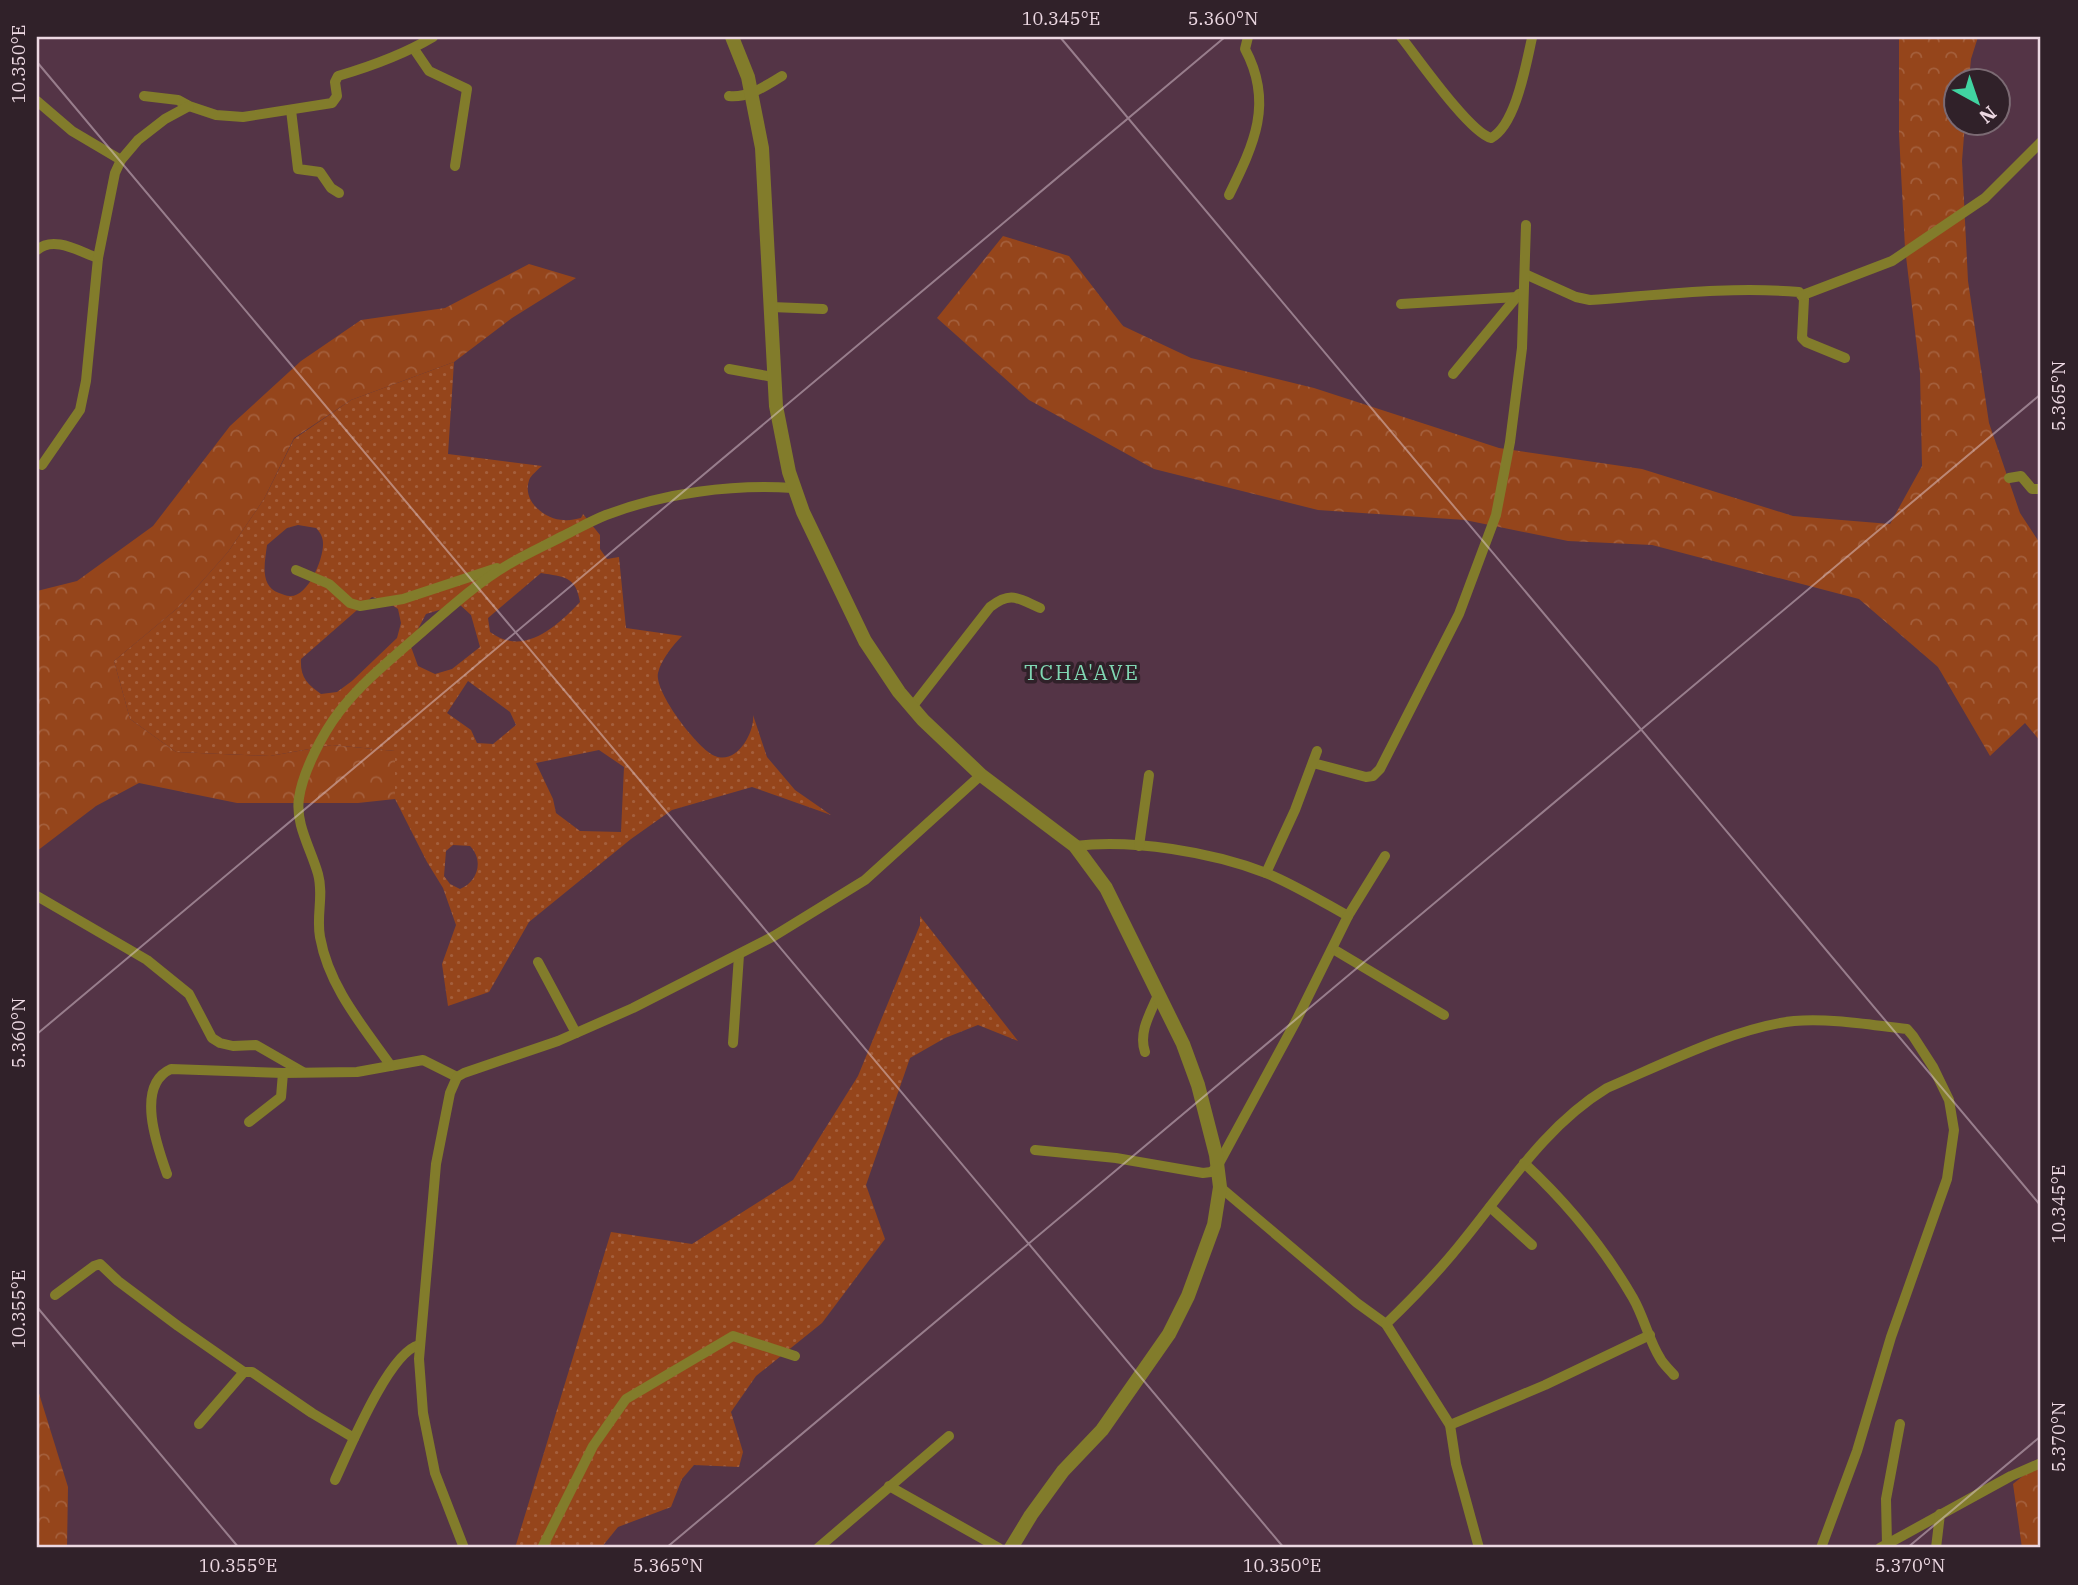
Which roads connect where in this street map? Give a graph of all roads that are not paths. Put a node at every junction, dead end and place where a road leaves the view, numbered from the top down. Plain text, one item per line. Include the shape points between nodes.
1 (433, 37) edge
2 (732, 37) edge
3 (1248, 37) edge
4 (1401, 37) edge
5 (1532, 38) edge
6 (414, 48) junction
7 (782, 76) dead end
8 (752, 94) junction
9 (144, 96) dead end
10 (729, 96) dead end
11 (37, 101) edge
12 (189, 106) junction
13 (291, 110) junction
14 (2041, 142) edge
15 (121, 160) junction
16 (456, 166) dead end
17 (340, 193) dead end
18 (1229, 195) dead end
19 (1527, 225) dead end
20 (37, 250) edge
21 (98, 258) junction
22 (1525, 274) junction
23 (1520, 293) junction
24 (1803, 295) junction
25 (1401, 304) dead end
26 (771, 307) junction
27 (823, 309) dead end
28 (1845, 358) dead end
29 (729, 369) dead end
30 (1453, 373) dead end
31 (773, 377) junction
32 (42, 465) dead end
33 (2009, 478) dead end
34 (793, 488) junction
35 (2041, 489) edge
36 (509, 564) junction
37 (296, 570) dead end
38 (1040, 608) dead end
39 (912, 707) junction
40 (1317, 751) dead end
41 (1313, 763) junction
42 (981, 775) junction
43 (1149, 775) dead end
44 (1075, 846) junction
45 (1139, 846) junction
46 (1385, 856) dead end
47 (1266, 873) junction
48 (37, 896) edge
49 (1348, 916) junction
50 (1333, 949) junction
51 (739, 955) junction
52 (538, 962) dead end
53 (1159, 993) junction
54 (1444, 1015) dead end
55 (576, 1033) junction
56 (733, 1043) dead end
57 (1145, 1052) dead end
58 (391, 1066) junction
59 (303, 1072) junction
60 (283, 1073) junction
61 (457, 1077) junction
62 (249, 1122) dead end
63 (1035, 1150) dead end
64 (1524, 1163) junction
65 (1217, 1167) junction
66 (167, 1174) dead end
67 (1220, 1187) junction
68 (1490, 1207) junction
69 (1532, 1245) dead end
70 (55, 1295) dead end
71 (1386, 1324) junction
72 (1650, 1335) junction
73 (419, 1345) junction
74 (795, 1356) dead end
75 (244, 1372) junction
76 (1674, 1375) dead end
77 (199, 1424) dead end
78 (1900, 1424) dead end
79 (1450, 1425) junction
80 (949, 1436) dead end
81 (354, 1438) junction
82 (2041, 1463) edge
83 (335, 1480) dead end
84 (889, 1486) junction
85 (1940, 1514) junction
86 (1883, 1546) edge
87 (1476, 1547) edge
88 (464, 1548) edge
89 (542, 1548) edge
90 (818, 1548) edge
91 (999, 1548) edge
92 (1011, 1548) edge
93 (1821, 1548) edge
94 (1936, 1548) edge

1 - 6 street
2 - 8 street
3 - 18 street via 1245,49 1259,85 1258,117 1252,146
4 - 5 street via 1475,128 1490,138 1499,132 1512,109
6 - 13 street via 335,78 337,96 332,103
6 - 16 street via 429,71 467,89
7 - 8 street
8 - 10 street
8 - 26 street via 762,148
9 - 12 street
11 - 15 street via 72,131
12 - 13 street via 229,117
12 - 15 street via 165,119
13 - 17 street via 298,169 320,173
14 - 24 street via 1985,198 1892,261
15 - 21 street
19 - 22 street
20 - 21 street via 47,244 63,245
21 - 32 street via 80,410
22 - 23 street
22 - 24 street via 1590,300 1725,289
23 - 25 street
23 - 30 street
23 - 41 street via 1522,348 1503,485 1459,614 1373,776
24 - 28 street via 1802,338
26 - 27 street
26 - 31 street
29 - 31 street
31 - 34 street
33 - 35 street via 2021,476 2032,489
34 - 36 street via 706,492 649,502 604,516
34 - 39 street via 865,641
36 - 37 street via 403,599 360,606 330,584
36 - 58 street via 366,681 339,713 314,755 298,800 321,891 319,935 328,971
38 - 39 street via 1013,596 989,607
39 - 42 street
40 - 41 street
41 - 47 street
42 - 44 street
42 - 51 street via 865,880
43 - 45 street
44 - 45 street
44 - 53 street via 1106,888
45 - 47 street via 1177,850
46 - 49 street
47 - 49 street
48 - 59 street via 147,960 189,994 212,1038 233,1046 256,1045
49 - 50 street
50 - 54 street
50 - 65 street
51 - 55 street
51 - 56 street
52 - 55 street
53 - 57 street via 1143,1032
53 - 65 street via 1198,1085
55 - 61 street
58 - 59 street via 357,1072
58 - 61 street via 423,1060
59 - 60 street
60 - 62 street via 281,1097
60 - 66 street via 163,1072 151,1094 155,1134
61 - 73 street via 436,1164
63 - 65 street via 1203,1173
64 - 68 street
64 - 72 street via 1598,1245 1635,1301
64 - 93 street via 1589,1099 1607,1088 1741,1033 1794,1021 1837,1021 1907,1029 1913,1036 1949,1100 1954,1130 1947,1179
65 - 67 street
67 - 71 street
67 - 92 street via 1202,1262 1169,1334 1102,1430 1063,1471
68 - 69 street
68 - 71 street
70 - 75 street via 100,1264
71 - 79 street
72 - 76 street
72 - 79 street
73 - 81 street via 403,1353 394,1365
73 - 88 street via 423,1413 433,1463
74 - 89 street via 733,1336 625,1399 593,1446
75 - 77 street
75 - 81 street
78 - 86 street via 1886,1499
79 - 87 street
80 - 84 street
81 - 83 street
82 - 85 street
84 - 90 street
84 - 91 street
85 - 86 street
85 - 94 street

